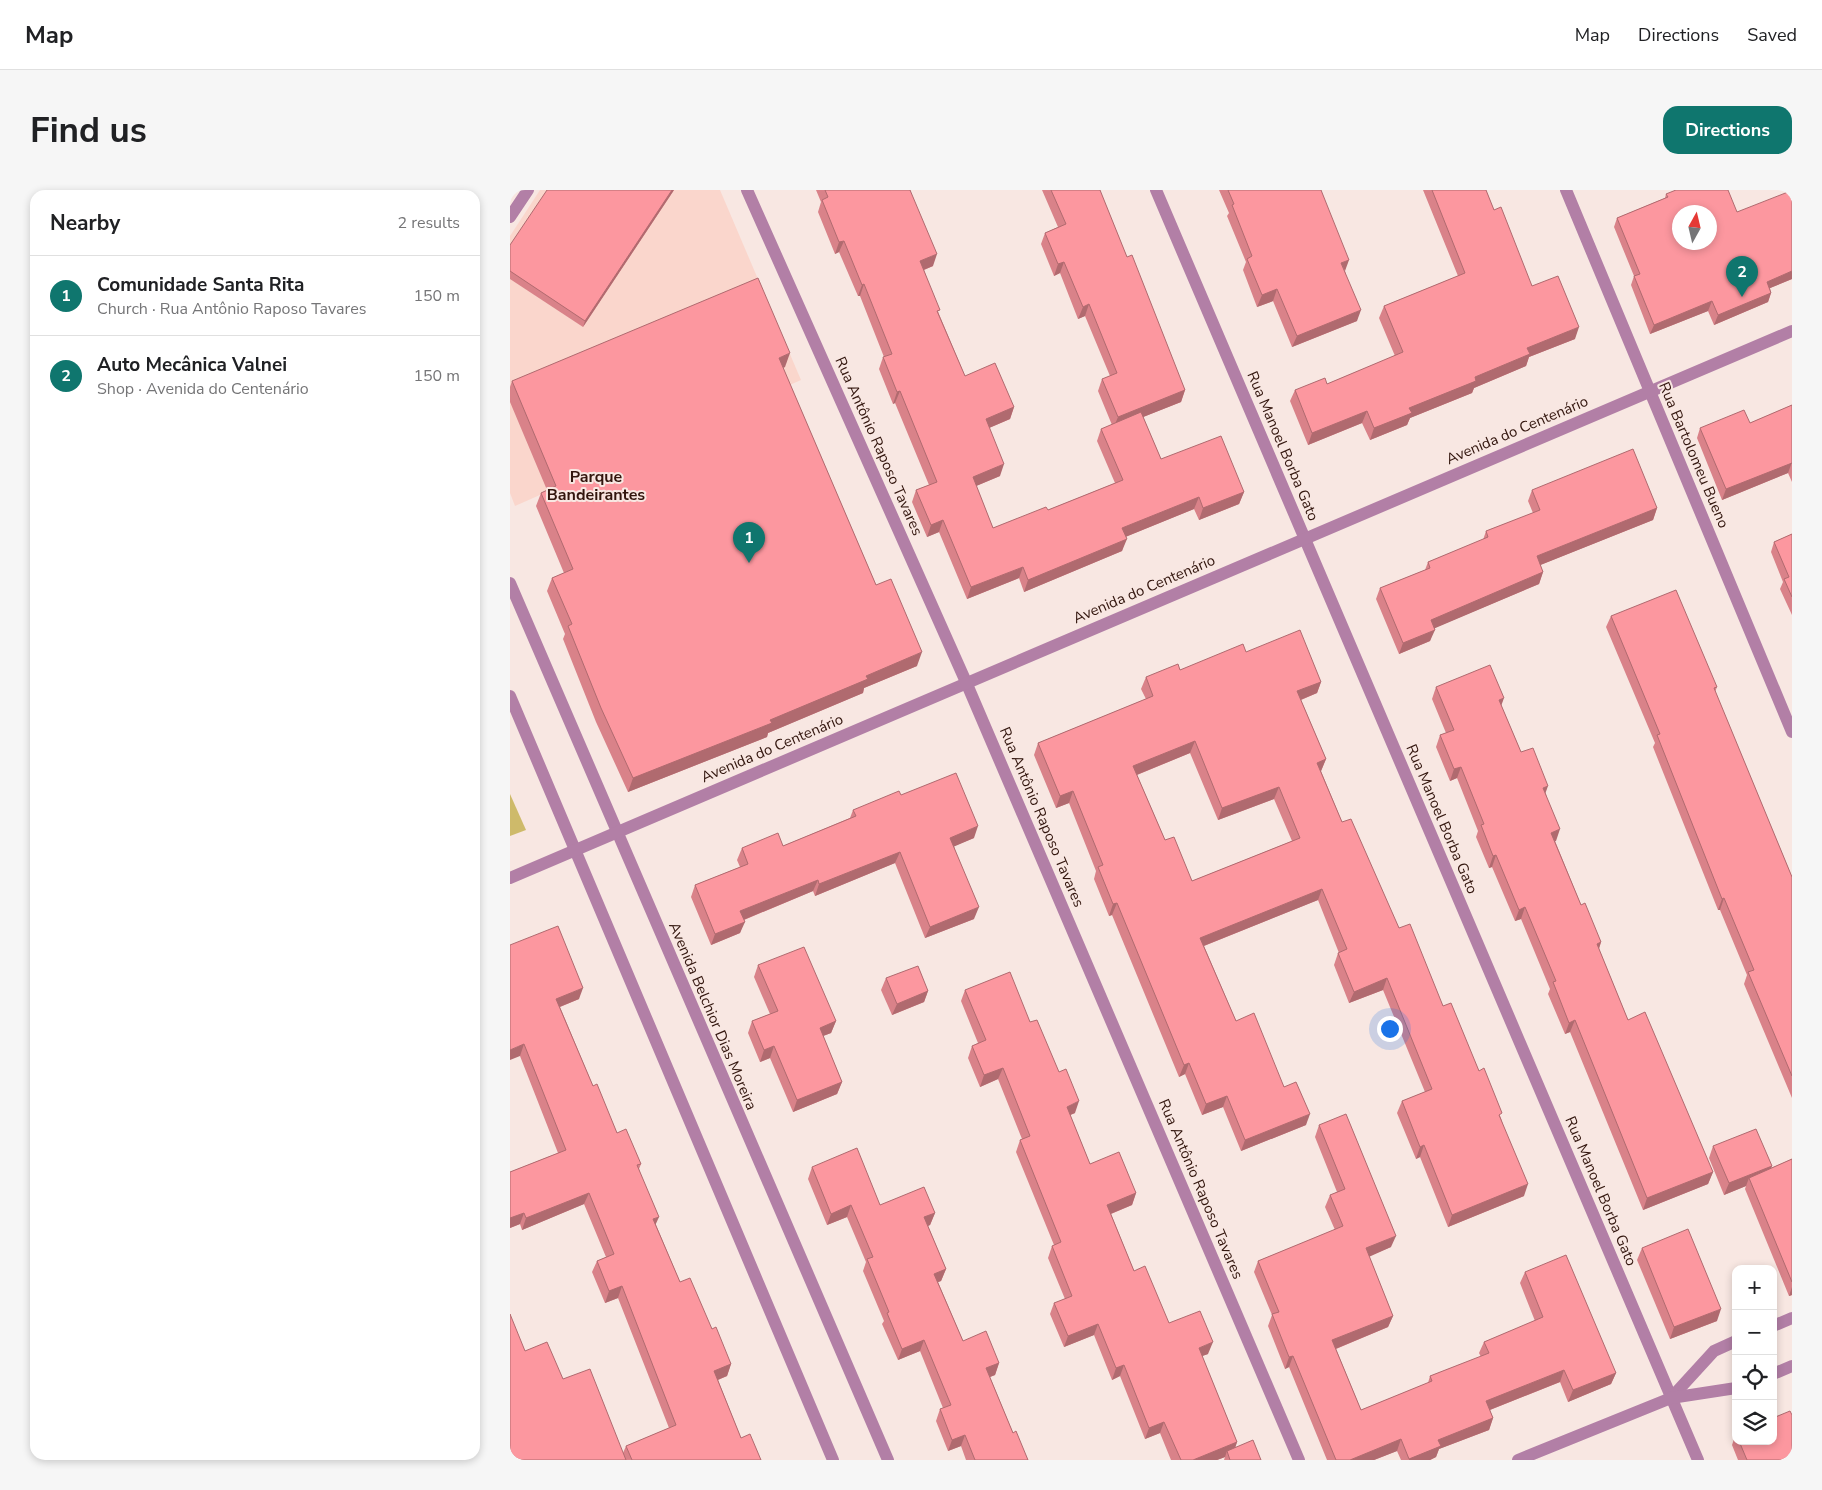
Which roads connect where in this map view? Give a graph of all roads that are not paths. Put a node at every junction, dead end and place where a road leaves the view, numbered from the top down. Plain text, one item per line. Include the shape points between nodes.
1 (528, 190) edge
2 (747, 190) edge
3 (1156, 190) edge
4 (1566, 190) edge
5 (510, 217) edge
6 (1792, 330) edge
7 (1650, 391) junction
8 (1305, 539) junction
9 (510, 583) edge
10 (966, 682) junction
11 (510, 696) edge
12 (1792, 732) edge
13 (616, 833) junction
14 (575, 850) junction
15 (510, 878) edge
16 (1792, 1318) edge
17 (1777, 1324) edge
18 (1732, 1343) edge
19 (1792, 1366) edge
20 (1777, 1372) edge
21 (1732, 1389) edge
22 (1671, 1398) junction
23 (833, 1460) edge
24 (888, 1460) edge
25 (1299, 1460) edge
26 (1518, 1460) edge
27 (1698, 1460) edge

1 - 5 street
2 - 10 street, Rua Antônio Raposo Tavares
3 - 8 street, Rua Manoel Borba Gato
4 - 7 street, Rua Bartolomeu Bueno
6 - 7 street, Avenida do Centenário
7 - 8 street, Avenida do Centenário
7 - 12 street, Rua Bartolomeu Bueno
8 - 10 street, Avenida do Centenário
8 - 22 street, Rua Manoel Borba Gato
9 - 13 street, Avenida Belchior Dias Moreira
10 - 13 street, Avenida do Centenário
10 - 25 street, Rua Antônio Raposo Tavares
11 - 14 street
13 - 14 street, Avenida do Centenário
13 - 24 street, Avenida Belchior Dias Moreira
14 - 15 street, Avenida do Centenário
14 - 23 street
16 - 17 street
18 - 22 street via 1714,1350
19 - 20 street
21 - 22 street
22 - 26 street
22 - 27 street, Rua Manoel Borba Gato

